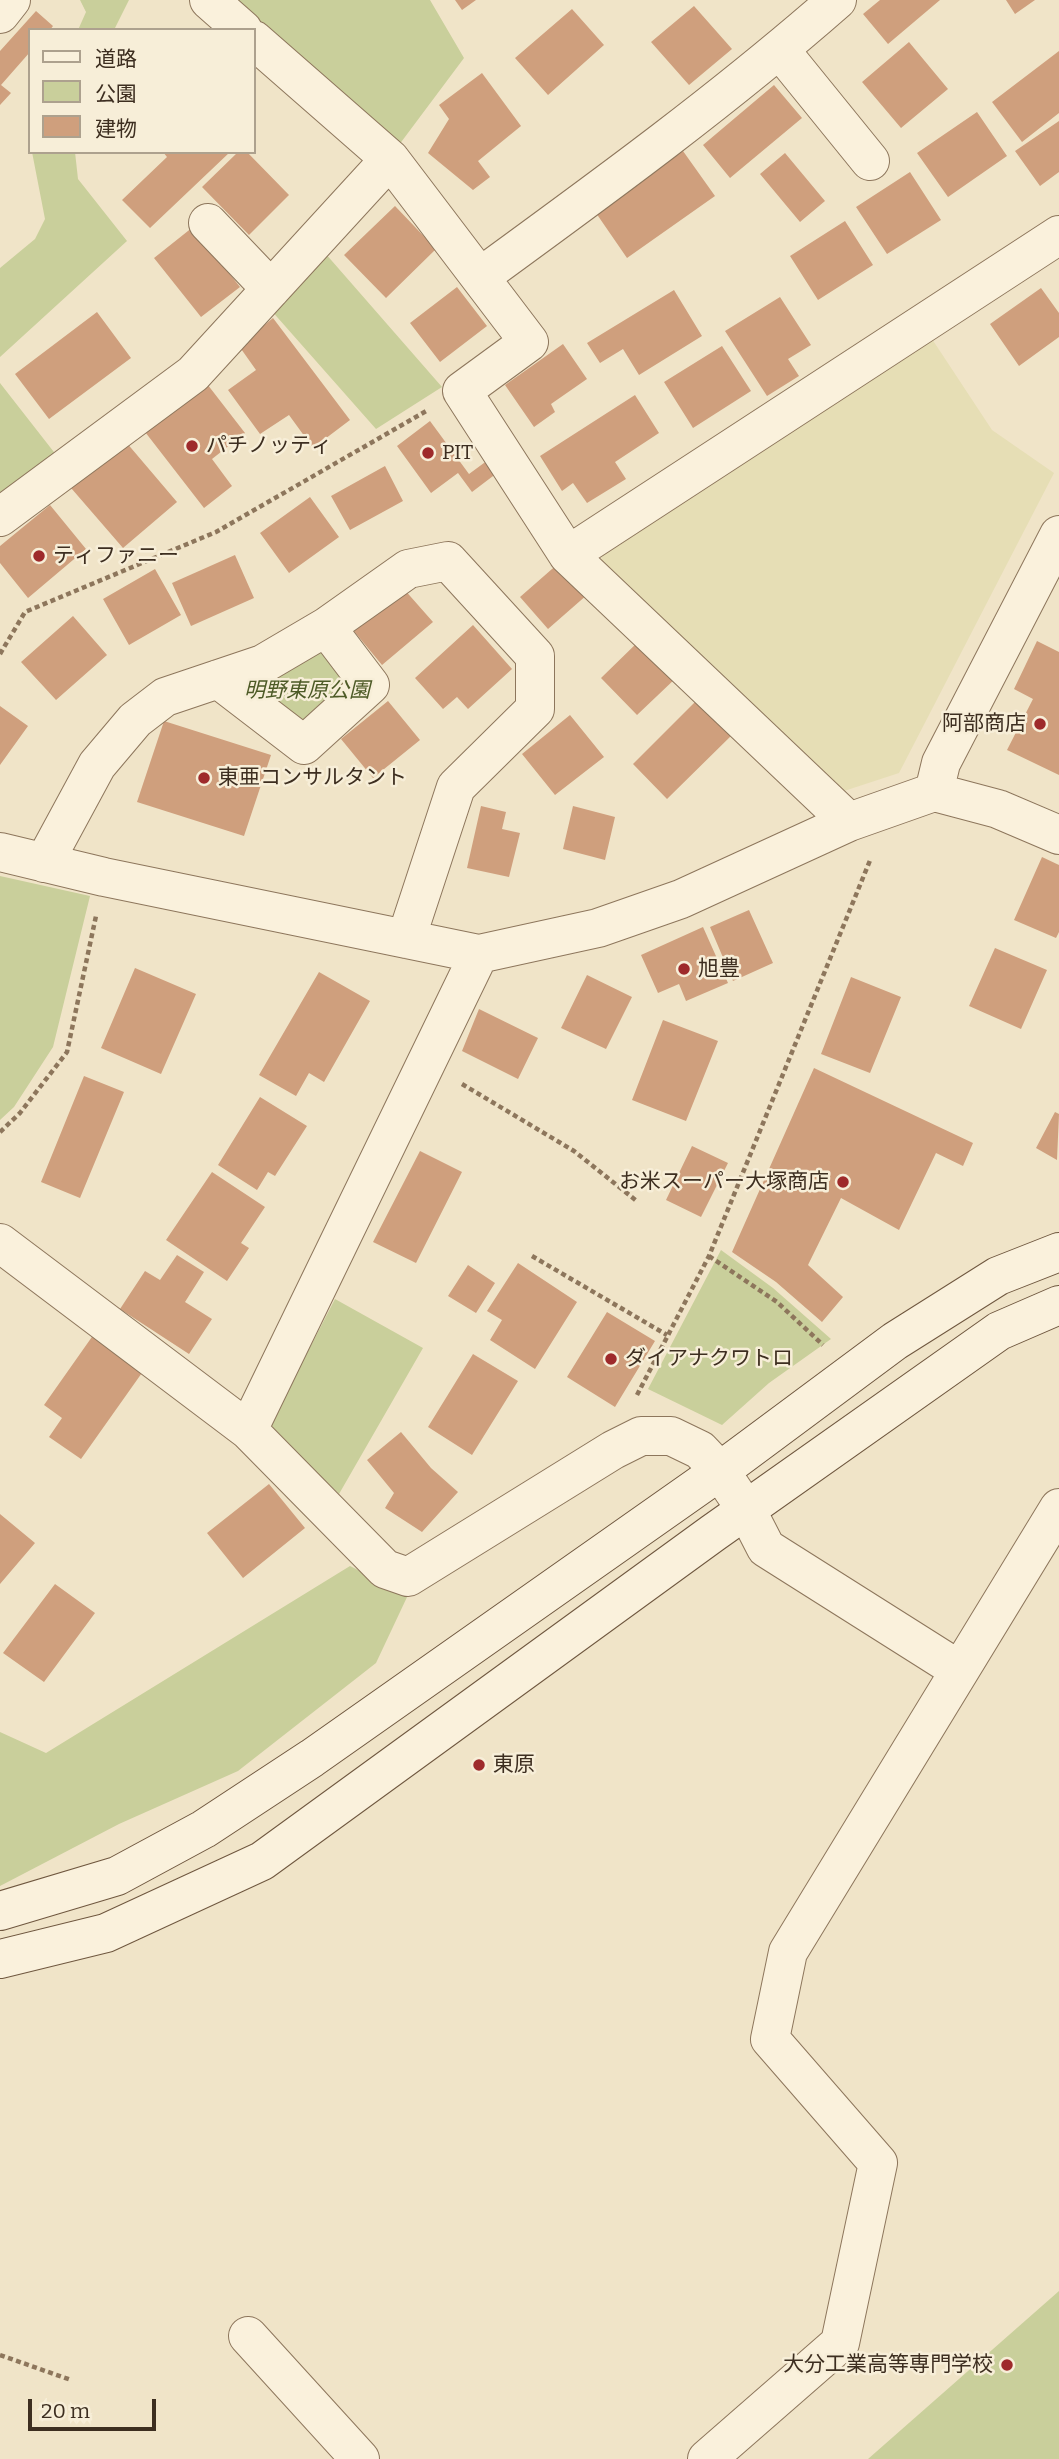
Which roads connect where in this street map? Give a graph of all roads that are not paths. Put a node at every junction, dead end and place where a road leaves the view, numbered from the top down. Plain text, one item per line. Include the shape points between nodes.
1 (11, 0) edge
2 (209, 0) edge
3 (837, 0) edge
4 (0, 14) edge
5 (241, 28) edge
6 (256, 42) edge
7 (780, 50) junction
8 (390, 159) junction
9 (870, 161) dead end
10 (208, 223) dead end
11 (1059, 235) edge
12 (480, 277) junction
13 (271, 289) junction
14 (0, 517) edge
15 (1059, 535) edge
16 (568, 555) junction
17 (326, 627) junction
18 (218, 679) junction
19 (934, 792) junction
20 (849, 822) junction
21 (1059, 835) edge
22 (0, 852) edge
23 (44, 863) junction
24 (406, 939) junction
25 (479, 954) junction
26 (0, 1243) edge
27 (1059, 1252) edge
28 (1059, 1305) edge
29 (248, 1430) junction
30 (720, 1471) junction
31 (1059, 1508) edge
32 (747, 1511) junction
33 (959, 1670) junction
34 (0, 1911) edge
35 (0, 1959) edge
36 (248, 2336) dead end
37 (360, 2459) edge
38 (707, 2459) edge

1 - 4 street
2 - 5 street
3 - 7 street
6 - 8 street
7 - 9 street
7 - 12 street
8 - 12 street
8 - 13 street
10 - 13 street
11 - 16 street
12 - 16 street via 529,342 462,391
13 - 14 street via 193,374
15 - 19 street via 941,763
16 - 20 street
17 - 18 street via 263,664
17 - 18 street via 370,685 304,745
17 - 24 street via 408,569 447,561 535,656 535,709 456,787
18 - 23 street via 165,697 135,720 97,765
19 - 20 street
19 - 21 street via 998,808
20 - 25 street via 657,907 598,928
22 - 23 street
23 - 24 street
24 - 25 street
25 - 29 street
26 - 29 street
27 - 30 street via 998,1276 895,1341
28 - 32 street via 999,1331
29 - 30 street via 385,1569 408,1577 641,1436 671,1436 700,1450
30 - 32 street
30 - 34 street via 313,1758 204,1829 117,1876
31 - 33 street
32 - 33 street via 766,1548
32 - 35 street via 262,1861 106,1933
33 - 38 street via 789,1952 770,2039 878,2163 840,2343
36 - 37 street

